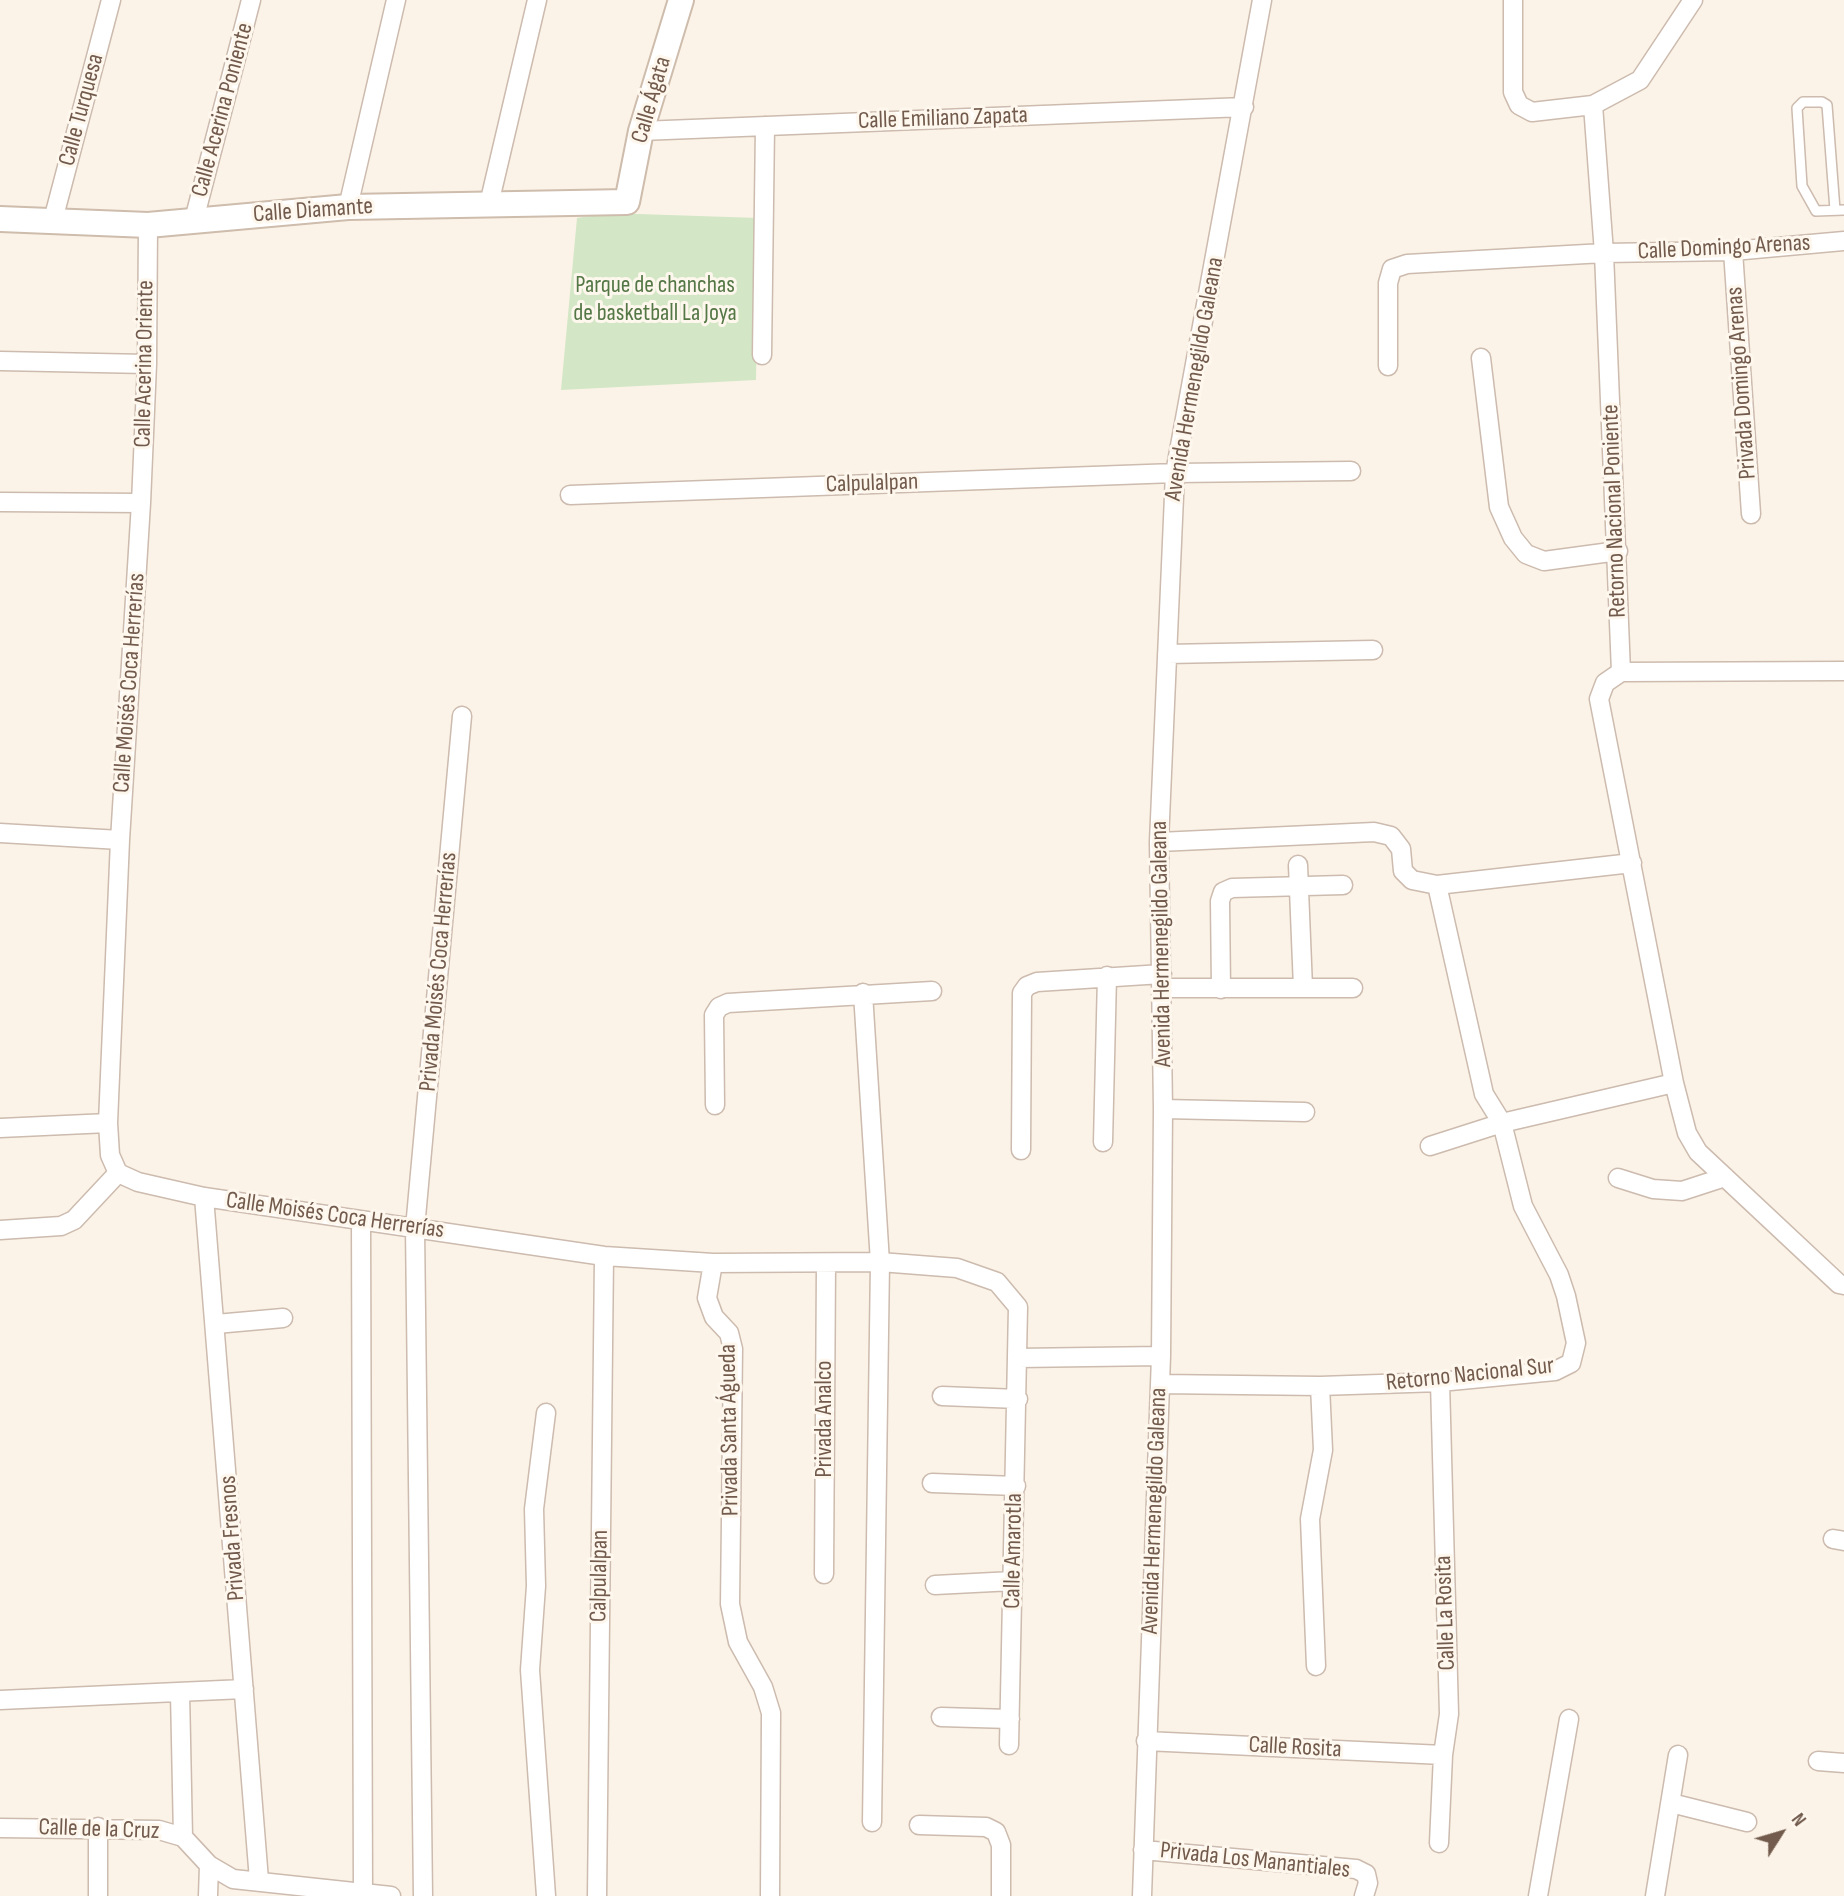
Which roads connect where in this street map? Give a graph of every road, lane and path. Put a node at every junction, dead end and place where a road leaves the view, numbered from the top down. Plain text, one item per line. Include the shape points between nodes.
1 (111, 0) edge
2 (251, 0) edge
3 (396, 0) edge
4 (537, 0) edge
5 (681, 0) edge
6 (1262, 0) edge
7 (1513, 0) edge
8 (1693, 0) edge
9 (1593, 105) junction
10 (1244, 107) junction
11 (765, 127) junction
12 (641, 131) junction
13 (627, 202) joint
14 (489, 204) junction
15 (348, 207) junction
16 (1840, 210) edge
17 (0, 219) edge
18 (53, 220) junction
19 (194, 220) junction
20 (148, 225) junction
21 (1844, 241) edge
22 (1733, 251) junction
23 (1604, 253) junction
24 (762, 355) dead end
25 (1481, 358) dead end
26 (0, 360) edge
27 (147, 364) junction
28 (1388, 366) dead end
29 (1350, 471) dead end
30 (1175, 473) junction
31 (570, 495) dead end
32 (0, 502) edge
33 (141, 503) junction
34 (1751, 514) dead end
35 (1618, 551) junction
36 (1373, 650) dead end
37 (1167, 654) junction
38 (1844, 671) edge
39 (1621, 672) junction
40 (462, 716) dead end
41 (0, 833) edge
42 (120, 840) junction
43 (1159, 842) junction
44 (1632, 863) junction
45 (1298, 865) dead end
46 (1298, 885) junction
47 (1343, 885) dead end
48 (1437, 885) junction
49 (1107, 976) junction
50 (1162, 981) junction
51 (1303, 988) junction
52 (1353, 988) dead end
53 (1221, 989) junction
54 (932, 991) dead end
55 (863, 993) junction
56 (1674, 1083) junction
57 (715, 1105) dead end
58 (1163, 1109) junction
59 (1305, 1112) dead end
60 (108, 1123) junction
61 (1502, 1123) junction
62 (0, 1128) edge
63 (1103, 1142) dead end
64 (1430, 1146) dead end
65 (1021, 1150) dead end
66 (118, 1173) junction
67 (1725, 1177) junction
68 (1618, 1178) dead end
69 (204, 1197) junction
70 (361, 1220) junction
71 (415, 1228) junction
72 (0, 1230) edge
73 (604, 1256) junction
74 (880, 1262) junction
75 (713, 1263) junction
76 (826, 1264) junction
77 (1844, 1285) edge
78 (283, 1318) dead end
79 (216, 1324) junction
80 (1161, 1356) junction
81 (1018, 1358) junction
82 (1440, 1382) junction
83 (1160, 1384) junction
84 (1320, 1386) junction
85 (942, 1396) dead end
86 (1018, 1399) junction
87 (546, 1413) dead end
88 (932, 1483) dead end
89 (1016, 1486) junction
90 (824, 1574) dead end
91 (1013, 1581) junction
92 (935, 1585) dead end
93 (1316, 1666) dead end
94 (244, 1689) junction
95 (180, 1692) junction
96 (0, 1700) edge
97 (941, 1717) dead end
98 (1010, 1719) junction
99 (1569, 1719) dead end
100 (1146, 1741) junction
101 (1009, 1745) dead end
102 (1443, 1755) junction
103 (1678, 1755) dead end
104 (1818, 1761) dead end
105 (1844, 1763) edge
106 (1671, 1803) junction
107 (872, 1822) dead end
108 (1747, 1822) dead end
109 (919, 1825) dead end
110 (97, 1827) junction
111 (0, 1828) edge
112 (183, 1837) junction
113 (1439, 1843) dead end
114 (1143, 1850) junction
115 (209, 1865) junction
116 (259, 1880) junction
117 (363, 1893) junction
118 (98, 1896) edge
119 (208, 1896) edge
120 (390, 1896) edge
121 (423, 1896) edge
122 (546, 1896) edge
123 (597, 1896) edge
124 (770, 1896) edge
125 (1001, 1896) edge
126 (1142, 1896) edge
127 (1364, 1896) edge
128 (1538, 1896) edge
129 (1655, 1896) edge

1 - 18 street, Calle Turquesa
2 - 19 street, Calle Acerina Poniente
3 - 15 street
4 - 14 street
5 - 12 street, Calle Ágata
6 - 10 street, Avenida Hermenegildo Galeana
7 - 9 street via 1513,92 1519,104 1532,111
8 - 9 street via 1640,80
9 - 23 street, Retorno Nacional Poniente
10 - 11 street, Calle Emiliano Zapata
10 - 30 street, Avenida Hermenegildo Galeana
11 - 12 street, Calle Emiliano Zapata
11 - 24 street
12 - 13 street, Calle Ágata
13 - 14 street, Calle Diamante
14 - 15 street, Calle Diamante
15 - 19 street, Calle Diamante
16 - 16 lane via 1816,211 1802,186 1797,108 1803,102 1826,105
17 - 18 street, Calle Diamante
18 - 20 street, Calle Diamante
19 - 20 street, Calle Diamante
20 - 27 street, Calle Acerina Oriente
21 - 22 street, Calle Domingo Arenas
22 - 23 street, Calle Domingo Arenas
22 - 34 street, Privada Domingo Arenas
23 - 28 street via 1407,264 1392,269
23 - 35 street, Retorno Nacional Poniente
25 - 35 street via 1499,507 1513,538 1526,554 1544,561
26 - 27 street
27 - 33 street, Calle Acerina Oriente
29 - 30 street, Calpulalpan
30 - 31 street, Calpulalpan
30 - 37 street, Avenida Hermenegildo Galeana
32 - 33 street
33 - 42 street, Calle Moisés Coca Herrerías
35 - 39 street, Retorno Nacional Poniente
36 - 37 street
37 - 43 street, Avenida Hermenegildo Galeana
38 - 39 street
39 - 44 street via 1605,683 1599,699
40 - 71 street, Privada Moisés Coca Herrerías
41 - 42 street
42 - 60 street, Calle Moisés Coca Herrerías
43 - 48 street via 1374,832 1391,836 1401,849 1403,871 1412,880
43 - 50 street, Avenida Hermenegildo Galeana
44 - 48 street
44 - 56 street
45 - 46 street
46 - 47 street
46 - 51 street
46 - 53 street via 1223,892
48 - 61 street, Retorno Nacional Sur via 1478,1073 1484,1094
49 - 50 street
49 - 63 street
49 - 65 street via 1037,982 1022,992
50 - 53 street
50 - 58 street, Avenida Hermenegildo Galeana
51 - 52 street
51 - 53 street
54 - 55 street
55 - 57 street via 719,1006 714,1015
55 - 74 street
56 - 61 street
56 - 67 street via 1687,1133 1698,1152
58 - 59 street
58 - 80 street, Avenida Hermenegildo Galeana
60 - 62 street
60 - 66 street, Calle Moisés Coca Herrerías via 110,1155
61 - 64 street
61 - 82 street, Retorno Nacional Sur via 1523,1206 1559,1275 1576,1343 1571,1363 1555,1371
66 - 69 street, Calle Moisés Coca Herrerías
66 - 72 street via 74,1220 61,1226
67 - 68 street via 1682,1191 1653,1189
67 - 77 street
69 - 70 street, Calle Moisés Coca Herrerías
69 - 79 street, Privada Fresnos
70 - 71 street, Calle Moisés Coca Herrerías
70 - 117 street
71 - 73 street, Calle Moisés Coca Herrerías
71 - 121 street, Privada Moisés Coca Herrerías
73 - 75 street, Calle Moisés Coca Herrerías
73 - 123 street, Calpulalpan
74 - 76 street, Calle Moisés Coca Herrerías
74 - 81 street, Calle Moisés Coca Herrerías via 957,1268 997,1282 1018,1307
74 - 107 street
75 - 76 street, Calle Moisés Coca Herrerías
75 - 124 street, Privada Santa Águeda via 707,1298 714,1317 729,1333 733,1349 730,1604 738,1642 771,1713
76 - 90 street, Privada Analco
78 - 79 street
79 - 94 street, Privada Fresnos
80 - 81 street
80 - 83 street, Avenida Hermenegildo Galeana
81 - 86 street, Calle Amarotla
82 - 84 street, Retorno Nacional Sur
82 - 102 street, Calle La Rosita via 1449,1714
83 - 84 street, Retorno Nacional Sur
83 - 100 street, Avenida Hermenegildo Galeana
84 - 93 street via 1323,1450 1310,1519
85 - 86 street
86 - 89 street, Calle Amarotla
87 - 122 street via 534,1509 536,1586 530,1670
88 - 89 street
89 - 91 street, Calle Amarotla
91 - 92 street
91 - 98 street, Calle Amarotla
94 - 95 street
94 - 116 street, Privada Fresnos
95 - 96 street
95 - 112 street
97 - 98 street
98 - 101 street, Calle Amarotla
99 - 128 street
100 - 102 street, Calle Rosita
100 - 114 street, Avenida Hermenegildo Galeana
102 - 113 street, Calle La Rosita
103 - 106 street
104 - 105 street
106 - 108 street
106 - 129 street
109 - 125 street via 986,1827 996,1832 1001,1845
110 - 111 street, Calle de la Cruz
110 - 112 street, Calle de la Cruz via 159,1830
110 - 118 street
112 - 115 street, Calle de la Cruz
114 - 126 street, Avenida Hermenegildo Galeana
114 - 127 street, Privada Los Manantiales via 1356,1869 1366,1874
115 - 116 street, Calle de la Cruz via 233,1879
115 - 119 street
116 - 117 street, Calle de la Cruz
117 - 120 street, Calle de la Cruz

